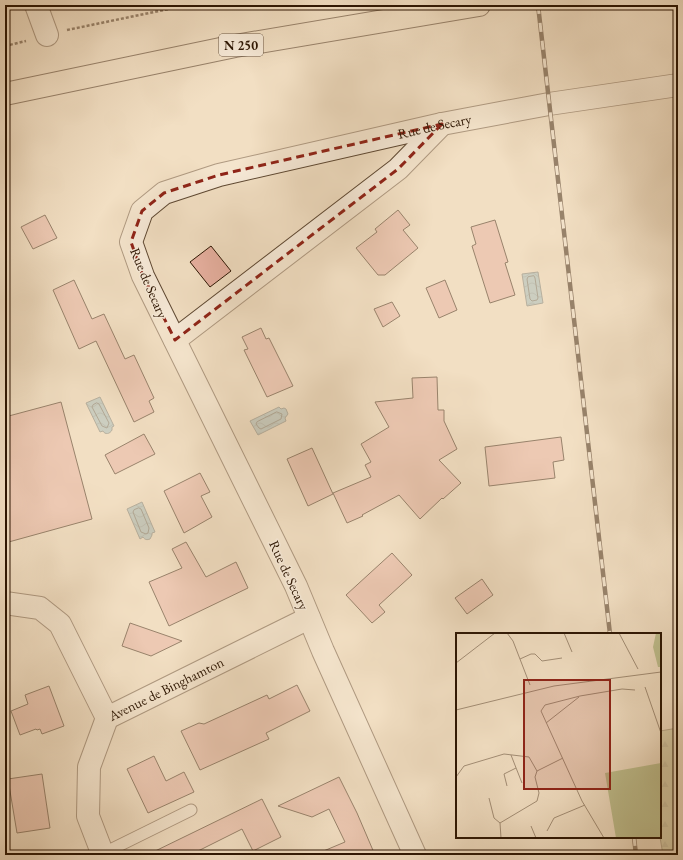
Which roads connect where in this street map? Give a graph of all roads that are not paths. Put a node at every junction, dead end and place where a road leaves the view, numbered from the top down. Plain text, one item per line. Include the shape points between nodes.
1 (36, 5) edge
2 (479, 5) edge
3 (47, 35) road end
4 (678, 86) edge
5 (5, 94) edge
6 (442, 124) junction
7 (175, 340) junction
8 (5, 603) edge
9 (310, 618) junction
10 (107, 718) junction
11 (191, 810) dead end
12 (102, 854) edge
13 (415, 855) edge

1 - 3 street
2 - 5 main road, N 250 via 235,46
4 - 6 street, Rue de Secary via 549,104
6 - 7 street via 398,169
6 - 7 street, Rue de Secary via 218,175 164,193 142,211 132,242 143,276
7 - 9 street, Rue de Secary
8 - 10 street, Avenue de Binghamton via 40,608 60,624
9 - 10 street, Avenue de Binghamton
9 - 13 street, Rue de Secary
10 - 12 street via 89,768 88,816
11 - 12 lane

